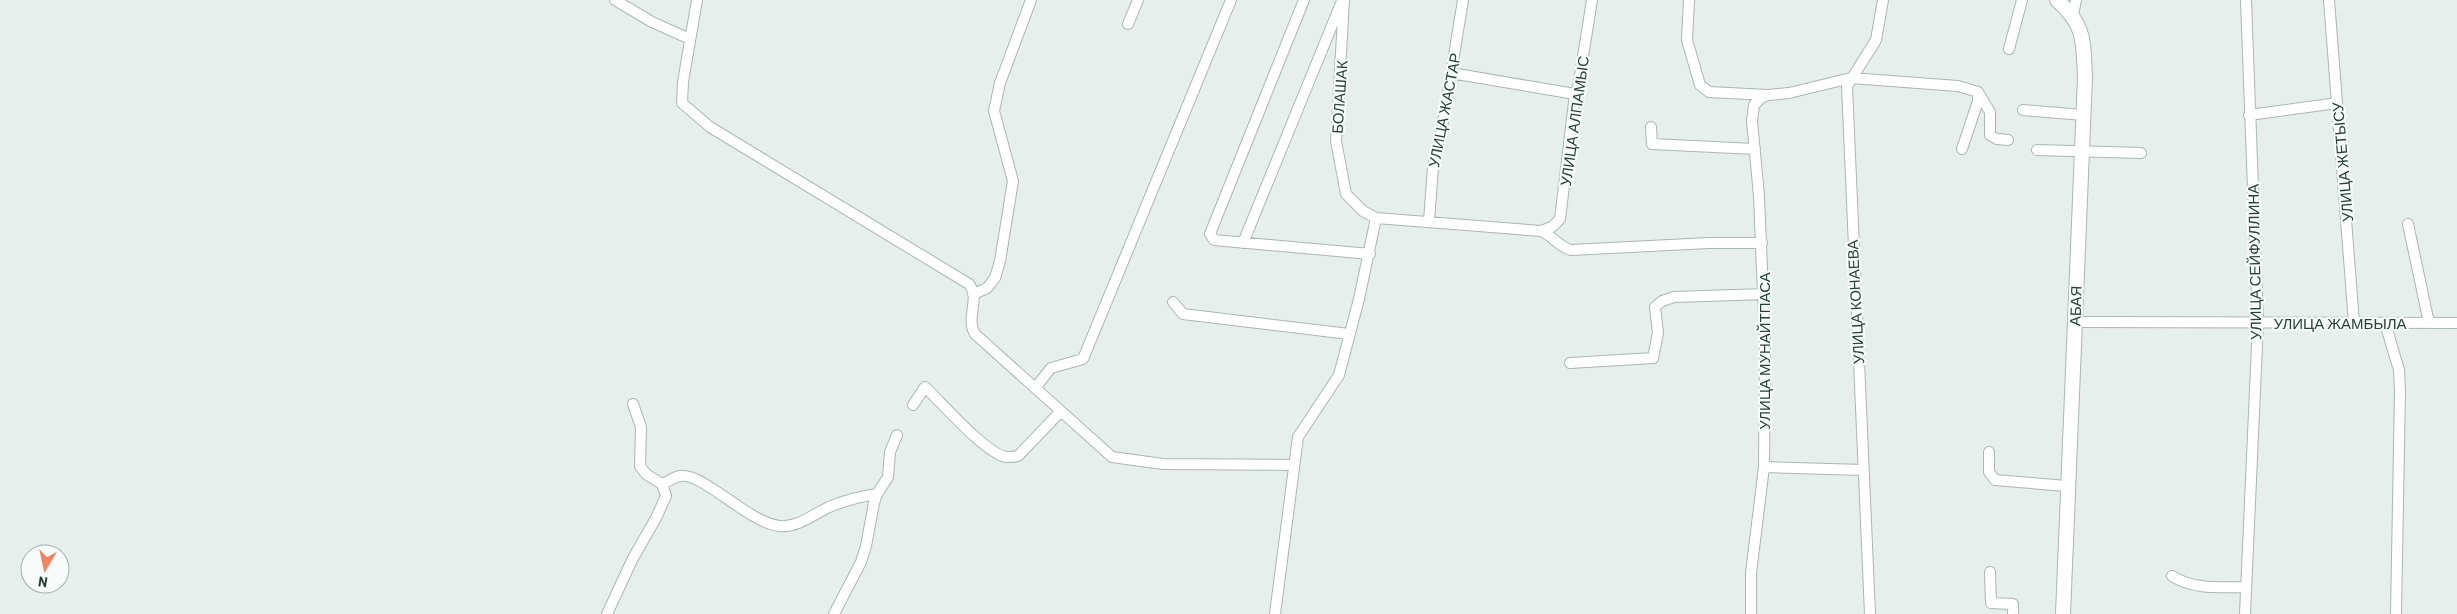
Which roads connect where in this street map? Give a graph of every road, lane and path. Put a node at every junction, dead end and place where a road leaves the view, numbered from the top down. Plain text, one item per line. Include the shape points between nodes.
1 (615, 0) edge
2 (697, 0) edge
3 (1031, 0) edge
4 (1138, 0) edge
5 (1231, 0) edge
6 (1304, 0) edge
7 (1343, 0) edge
8 (1463, 0) edge
9 (1592, 0) edge
10 (1689, 0) edge
11 (1884, 0) edge
12 (2022, 0) edge
13 (2057, 0) edge
14 (2076, 0) edge
15 (2246, 0) edge
16 (2329, 0) edge
17 (2073, 16) junction
18 (1128, 24) dead end
19 (690, 38) junction
20 (2009, 49) dead end
21 (1452, 73) junction
22 (1851, 78) junction
23 (1978, 92) junction
24 (1576, 94) junction
25 (1768, 96) junction
26 (2337, 103) junction
27 (2023, 110) dead end
28 (2083, 115) junction
29 (2250, 115) junction
30 (1651, 127) dead end
31 (2008, 140) dead end
32 (1755, 149) junction
33 (1962, 149) dead end
34 (2037, 150) dead end
35 (2081, 151) junction
36 (2141, 153) dead end
37 (1376, 218) junction
38 (1429, 221) junction
39 (2408, 224) dead end
40 (1541, 231) junction
41 (1243, 243) junction
42 (1762, 244) junction
43 (1370, 254) junction
44 (974, 294) junction
45 (1765, 294) junction
46 (1173, 302) dead end
47 (2074, 322) junction
48 (2258, 323) junction
49 (2354, 323) junction
50 (2385, 323) junction
51 (2429, 323) junction
52 (2457, 323) edge
53 (1350, 334) junction
54 (1570, 363) dead end
55 (1036, 387) junction
56 (633, 404) dead end
57 (913, 405) dead end
58 (1061, 411) junction
59 (897, 435) dead end
60 (1989, 452) dead end
61 (1294, 465) junction
62 (1764, 467) junction
63 (1863, 470) junction
64 (662, 484) junction
65 (2066, 486) junction
66 (877, 494) junction
67 (1990, 572) dead end
68 (2172, 576) dead end
69 (2246, 588) junction
70 (607, 614) edge
71 (834, 614) edge
72 (1275, 614) edge
73 (1751, 614) edge
74 (1870, 614) edge
75 (2013, 614) edge
76 (2063, 614) edge
77 (2245, 614) edge
78 (2396, 614) edge

1 - 19 street via 652,22
2 - 19 street
3 - 44 street via 1000,83 994,111 1013,180 1000,261 995,278 987,288
4 - 18 street
5 - 55 street via 1083,359 1051,368
6 - 41 street via 1212,225 1210,234 1214,240
7 - 37 street, БОЛАШАК via 1336,141 1346,194
7 - 41 street
8 - 21 street, УЛИЦА ЖАСТАР
9 - 24 street, УЛИЦА АЛПАМЫС
10 - 25 street via 1687,40 1700,85 1710,92
11 - 22 street, УЛИЦА КОНАЕВА via 1876,40
12 - 20 street
13 - 17 street
14 - 17 street
15 - 29 street, УЛИЦА СЕЙФУЛЛИНА
16 - 26 street, УЛИЦА ЖЕТЫСУ
17 - 28 street, АБАЯ via 2081,32 2083,47
19 - 44 street via 682,103 697,117 969,284
21 - 24 street
21 - 38 street, УЛИЦА ЖАСТАР via 1433,167
22 - 23 street via 1958,86
22 - 25 street
22 - 63 street, УЛИЦА КОНАЕВА via 1847,86 1848,140
23 - 31 street via 1990,112 1990,136
23 - 33 street
24 - 40 street, УЛИЦА АЛПАМЫС via 1560,219
25 - 32 street, УЛИЦА МУНАЙТПАСА via 1756,102 1752,110
26 - 29 street
26 - 49 street, УЛИЦА ЖЕТЫСУ
27 - 28 street
28 - 35 street, АБАЯ
29 - 48 street, УЛИЦА СЕЙФУЛЛИНА
30 - 32 street via 1652,144
32 - 42 street, УЛИЦА МУНАЙТПАСА
34 - 35 street
35 - 36 street
35 - 47 street, АБАЯ
37 - 38 street
37 - 43 street
38 - 40 street
39 - 51 street
40 - 42 street via 1562,248 1571,250 1709,243
41 - 43 street
42 - 45 street, УЛИЦА МУНАЙТПАСА
43 - 53 street
44 - 55 street via 970,326 975,334
45 - 54 street via 1674,297 1662,301 1655,307 1658,334 1653,358
45 - 62 street, УЛИЦА МУНАЙТПАСА
46 - 53 street via 1183,314
47 - 48 street, УЛИЦА ЖАМБЫЛА
47 - 65 street, АБАЯ
48 - 49 street, УЛИЦА ЖАМБЫЛА
48 - 69 street, УЛИЦА СЕЙФУЛЛИНА
49 - 50 street, УЛИЦА ЖАМБЫЛА
50 - 51 street, УЛИЦА ЖАМБЫЛА
50 - 78 street via 2399,370 2400,391
51 - 52 street, УЛИЦА ЖАМБЫЛА
53 - 61 street via 1338,375 1298,437
55 - 58 street
56 - 64 street via 641,426 640,466
57 - 58 street via 924,387 983,444 1004,457 1018,456
58 - 61 street via 1112,457 1119,459 1163,464
59 - 66 street via 890,452 888,477
60 - 65 street via 1989,472 1995,480
61 - 72 street
62 - 63 street
62 - 73 street, УЛИЦА МУНАЙТПАСА via 1751,573
63 - 74 street, УЛИЦА КОНАЕВА
64 - 66 street via 678,476 699,479 759,519 770,525 783,526 855,498
64 - 70 street via 666,496
65 - 76 street, АБАЯ
66 - 71 street via 861,562
67 - 75 street via 1991,603 2013,604
68 - 69 street via 2198,586
69 - 77 street, УЛИЦА СЕЙФУЛЛИНА

